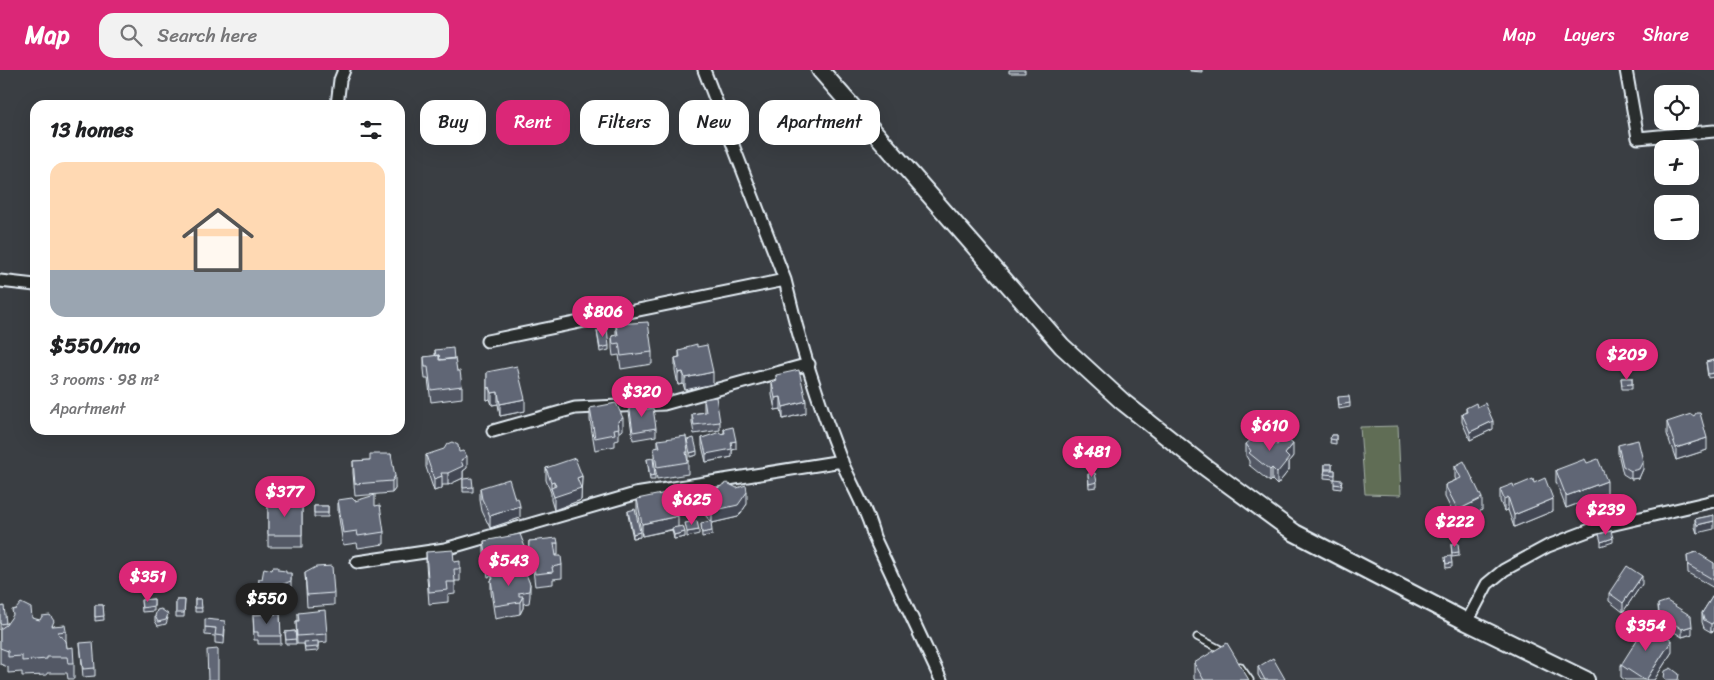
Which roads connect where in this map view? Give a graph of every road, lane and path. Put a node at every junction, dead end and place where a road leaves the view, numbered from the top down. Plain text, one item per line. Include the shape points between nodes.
1 (344, 70) edge
2 (704, 70) edge
3 (820, 70) edge
4 (1626, 70) edge
5 (338, 100) edge
6 (1714, 131) edge
7 (0, 280) edge
8 (785, 280) junction
9 (30, 283) edge
10 (487, 341) dead end
11 (809, 364) junction
12 (493, 431) dead end
13 (842, 461) junction
14 (1714, 501) edge
15 (356, 562) dead end
16 (1467, 622) junction
17 (1197, 637) dead end
18 (1230, 656) edge
19 (1236, 661) edge
20 (1576, 678) edge
21 (941, 680) edge
22 (1250, 680) edge

1 - 5 street
2 - 8 street
3 - 16 street via 1062,346 1123,402 1294,533
4 - 6 street via 1638,138
7 - 9 street
8 - 10 street
8 - 11 street
11 - 12 street via 664,404 575,408
11 - 13 street
13 - 15 street via 635,494 445,549
13 - 21 street
14 - 16 street via 1593,529 1548,546 1504,570 1487,584
16 - 20 street
17 - 18 lane
19 - 22 lane

